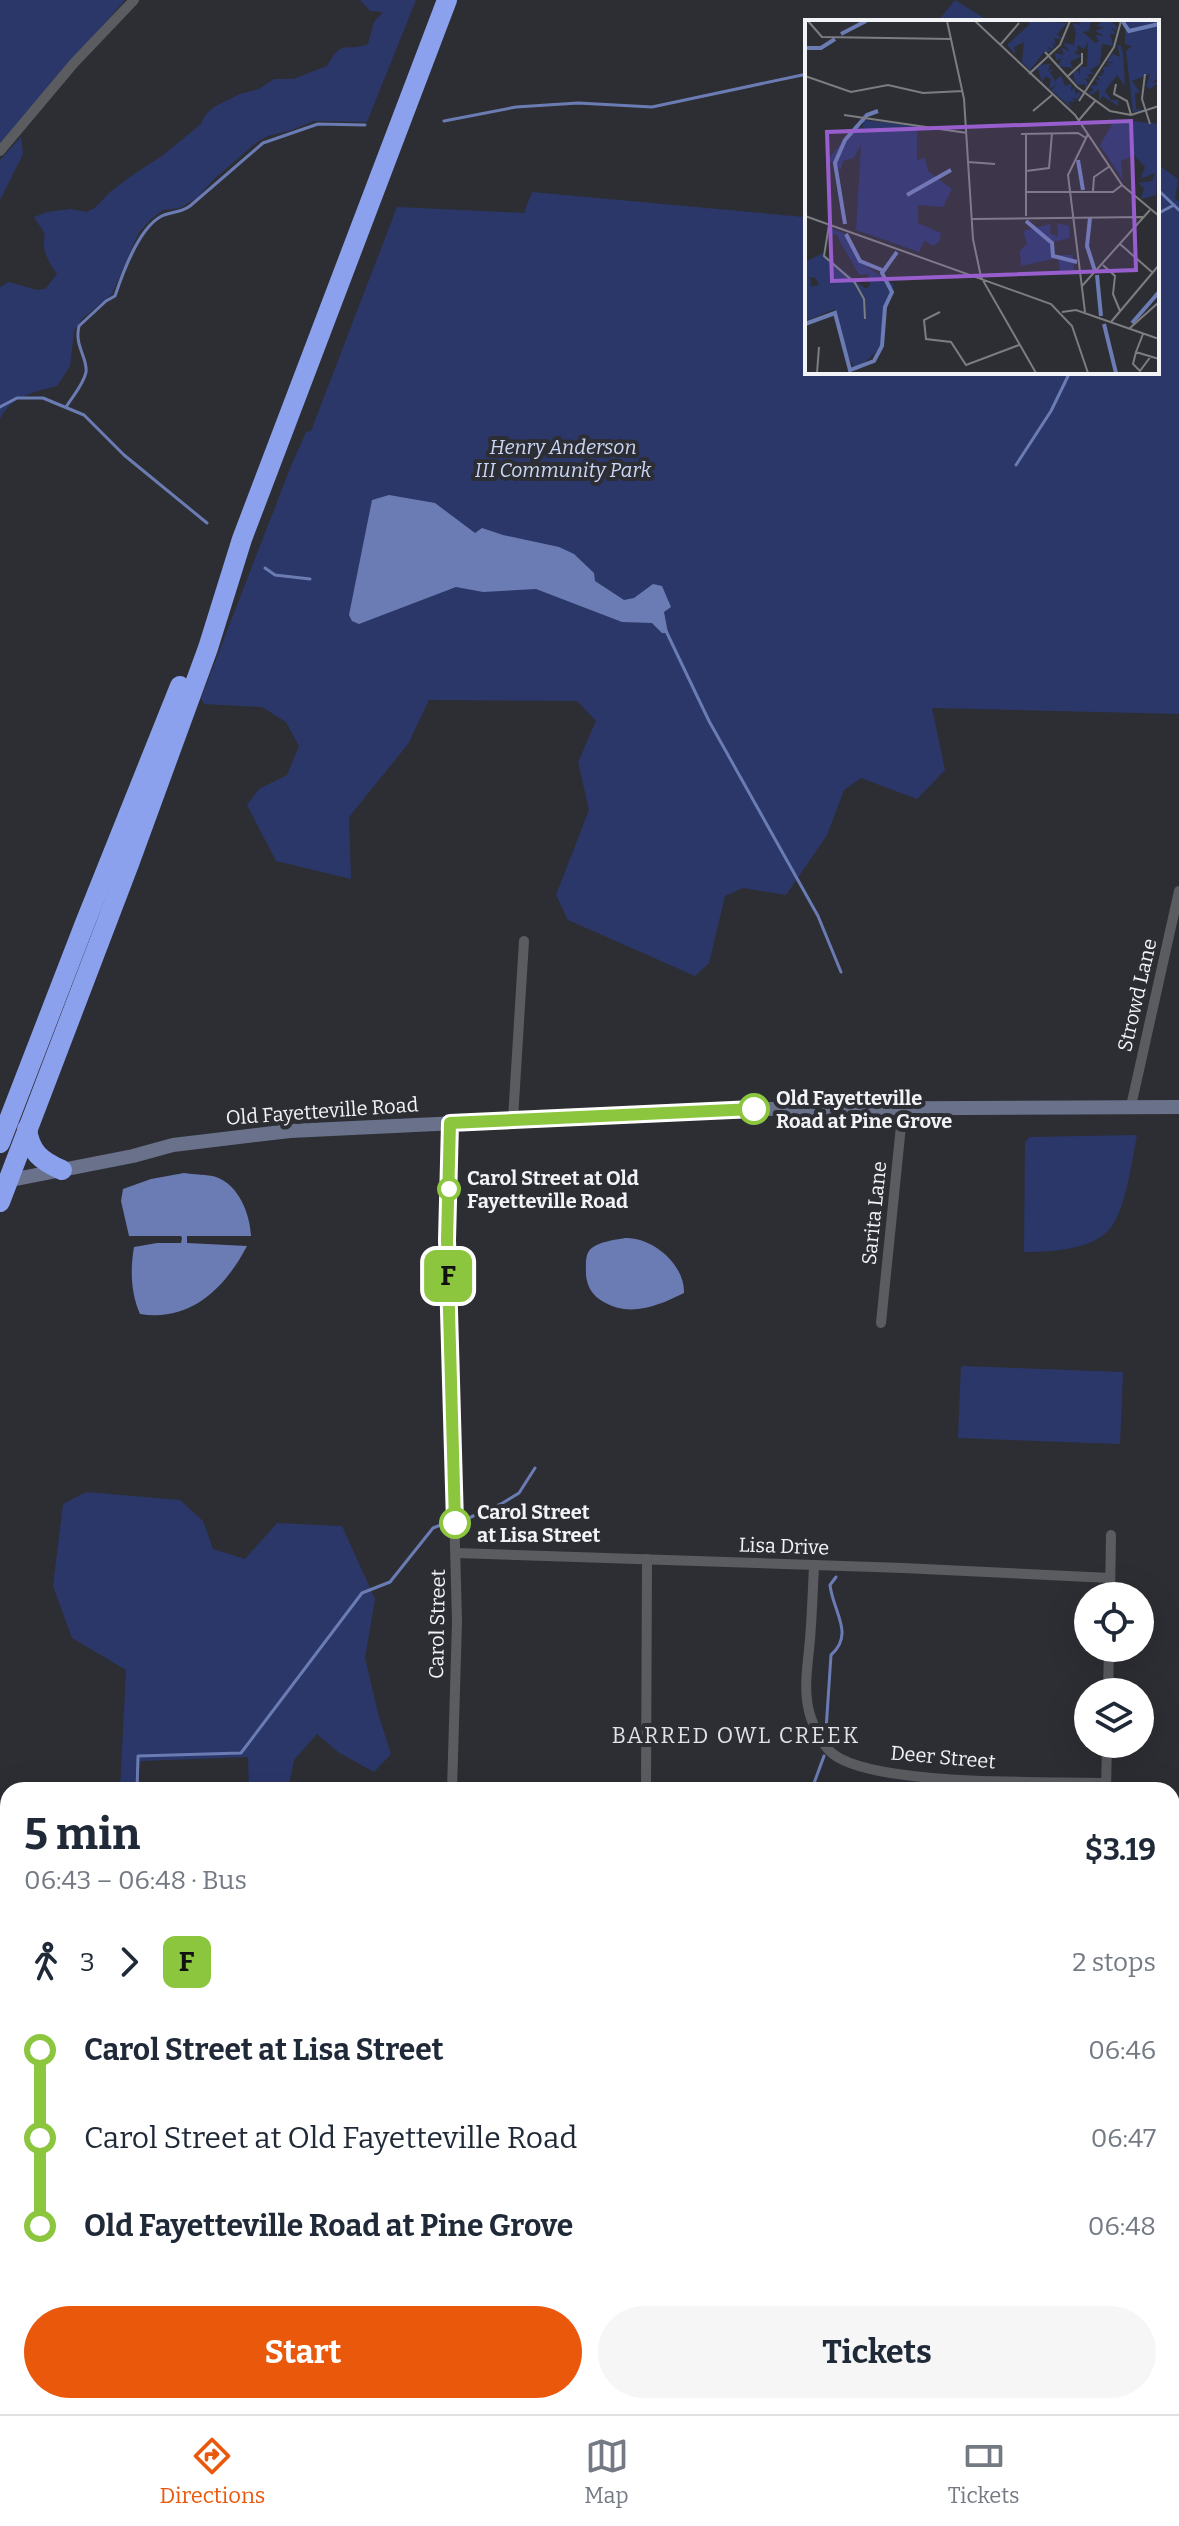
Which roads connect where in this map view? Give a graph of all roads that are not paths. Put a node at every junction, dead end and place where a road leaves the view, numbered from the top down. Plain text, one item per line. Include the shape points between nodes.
1 (134, 0) edge
2 (447, 0) edge
3 (0, 151) edge
4 (242, 539) junction
5 (1179, 891) edge
6 (524, 941) dead end
7 (1131, 1106) junction
8 (901, 1107) junction
9 (1179, 1107) edge
10 (513, 1119) junction
11 (450, 1123) junction
12 (27, 1129) junction
13 (0, 1143) edge
14 (62, 1170) junction
15 (4, 1182) edge
16 (0, 1202) edge
17 (881, 1323) dead end
18 (1111, 1535) dead end
19 (456, 1553) junction
20 (647, 1559) junction
21 (814, 1565) junction
22 (1110, 1578) junction
23 (1110, 1582) edge
24 (1107, 1758) edge
25 (452, 1782) edge
26 (646, 1782) edge
27 (1013, 1782) edge
28 (1106, 1782) edge

1 - 3 street
2 - 4 highway
4 - 12 highway via 208,648
4 - 13 highway
5 - 7 street, Strowd Lane
6 - 10 street
7 - 8 street, Old Fayetteville Road
7 - 9 street, Old Fayetteville Road
8 - 10 street, Old Fayetteville Road
8 - 17 street, Sarita Lane
10 - 11 street, Old Fayetteville Road
11 - 14 street, Old Fayetteville Road via 220,1138
11 - 19 street, Carol Street via 447,1240
12 - 14 highway via 35,1153
12 - 15 highway
14 - 15 street, Old Fayetteville Road
15 - 16 highway
18 - 22 street
19 - 20 street, Lisa Drive
19 - 25 street, Carol Street
20 - 21 street, Lisa Drive
20 - 26 street
21 - 22 street, Lisa Drive
21 - 27 street, Deer Street via 806,1688 811,1717 831,1753 864,1767 914,1776
22 - 23 street
24 - 28 street

